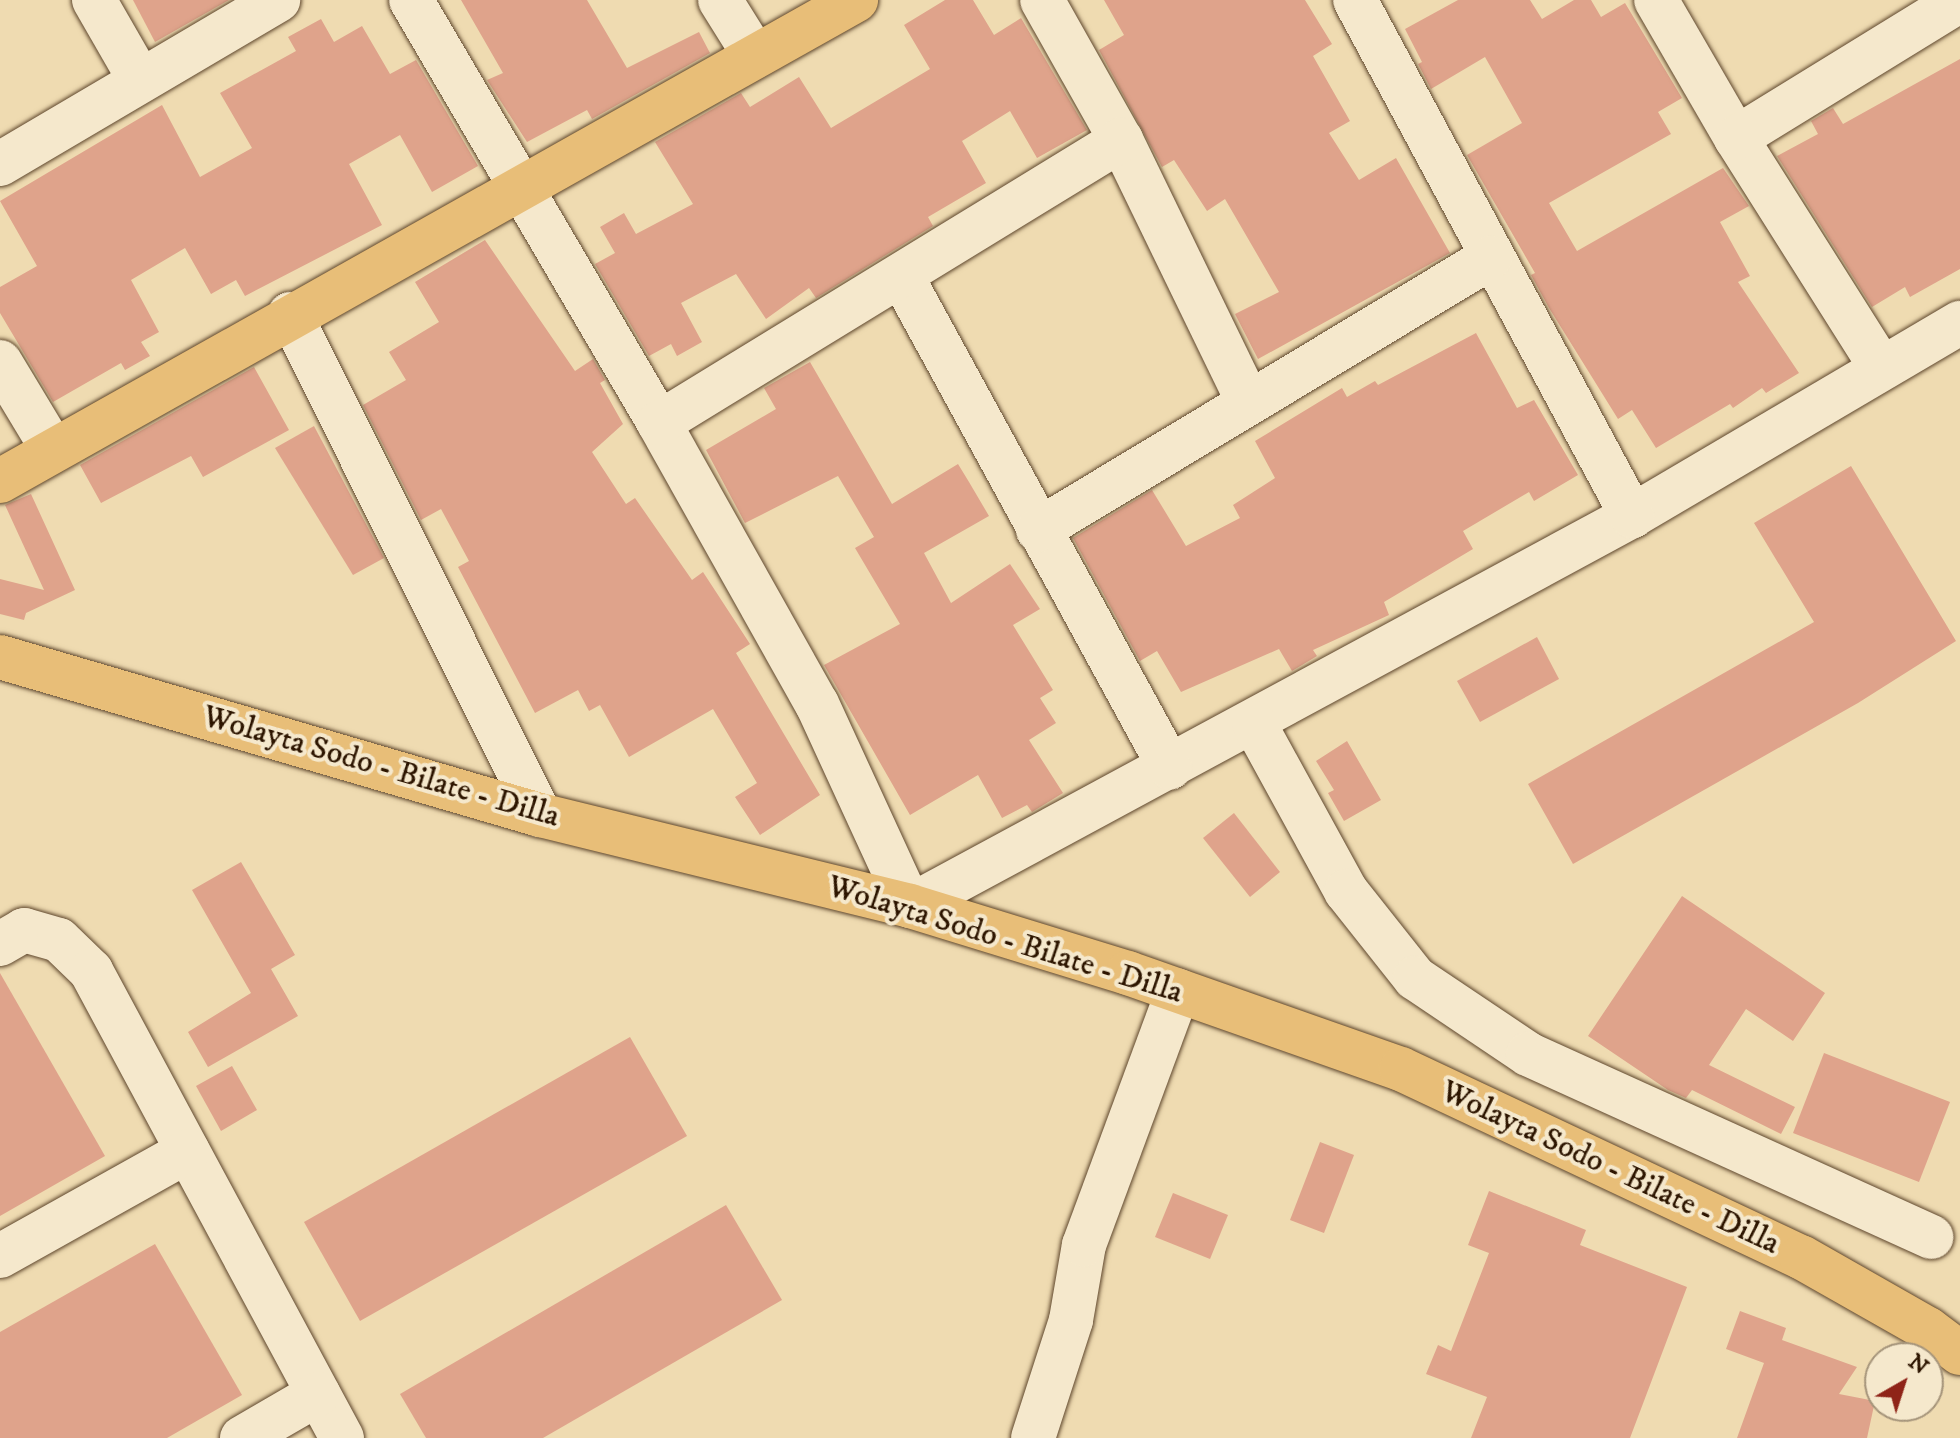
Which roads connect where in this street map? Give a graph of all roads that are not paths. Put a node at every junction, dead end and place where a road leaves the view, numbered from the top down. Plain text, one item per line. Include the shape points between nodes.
1 (94, 0) edge
2 (278, 0) edge
3 (411, 0) edge
4 (720, 0) edge
5 (856, 0) edge
6 (1042, 0) edge
7 (1656, 0) edge
8 (1960, 0) edge
9 (1371, 5) edge
10 (755, 56) junction
11 (140, 80) junction
12 (1736, 138) junction
13 (1121, 140) junction
14 (0, 164) edge
15 (520, 189) junction
16 (1490, 258) junction
17 (902, 277) junction
18 (290, 314) junction
19 (1960, 323) edge
20 (0, 362) edge
21 (1880, 366) junction
22 (1248, 401) junction
23 (659, 423) junction
24 (53, 450) junction
25 (0, 481) edge
26 (1632, 516) junction
27 (1038, 530) junction
28 (0, 657) edge
29 (1254, 723) junction
30 (1170, 768) junction
31 (540, 815) junction
32 (910, 906) junction
33 (0, 944) edge
34 (1178, 991) junction
35 (188, 1151) junction
36 (1931, 1237) dead end
37 (0, 1256) edge
38 (1960, 1353) edge
39 (318, 1394) junction
40 (242, 1438) edge
41 (342, 1438) edge
42 (1033, 1438) edge

1 - 11 street
2 - 11 street
3 - 15 street
4 - 10 street
5 - 10 main road
6 - 13 street
7 - 12 street
8 - 12 street
9 - 16 street
10 - 15 main road
11 - 14 street
12 - 21 street
13 - 17 street
13 - 22 street
15 - 18 main road
15 - 23 street
16 - 22 street
16 - 26 street
17 - 23 street
17 - 27 street
18 - 24 main road
18 - 31 street
19 - 21 street
20 - 24 street
21 - 26 street
22 - 27 street
23 - 32 street via 817,704
24 - 25 main road
26 - 29 street
27 - 30 street
28 - 31 main road, Wolayta Sodo - Bilate - Dilla
29 - 30 street
29 - 36 street via 1346,891 1415,978 1528,1054
30 - 32 street
31 - 32 main road, Wolayta Sodo - Bilate - Dilla
32 - 34 main road, Wolayta Sodo - Bilate - Dilla
33 - 35 street via 24,930 59,940 91,971
34 - 38 main road, Wolayta Sodo - Bilate - Dilla via 1401,1069 1801,1257 1928,1329
34 - 42 street via 1084,1245 1071,1320
35 - 37 street
35 - 39 street
39 - 40 street
39 - 41 street

